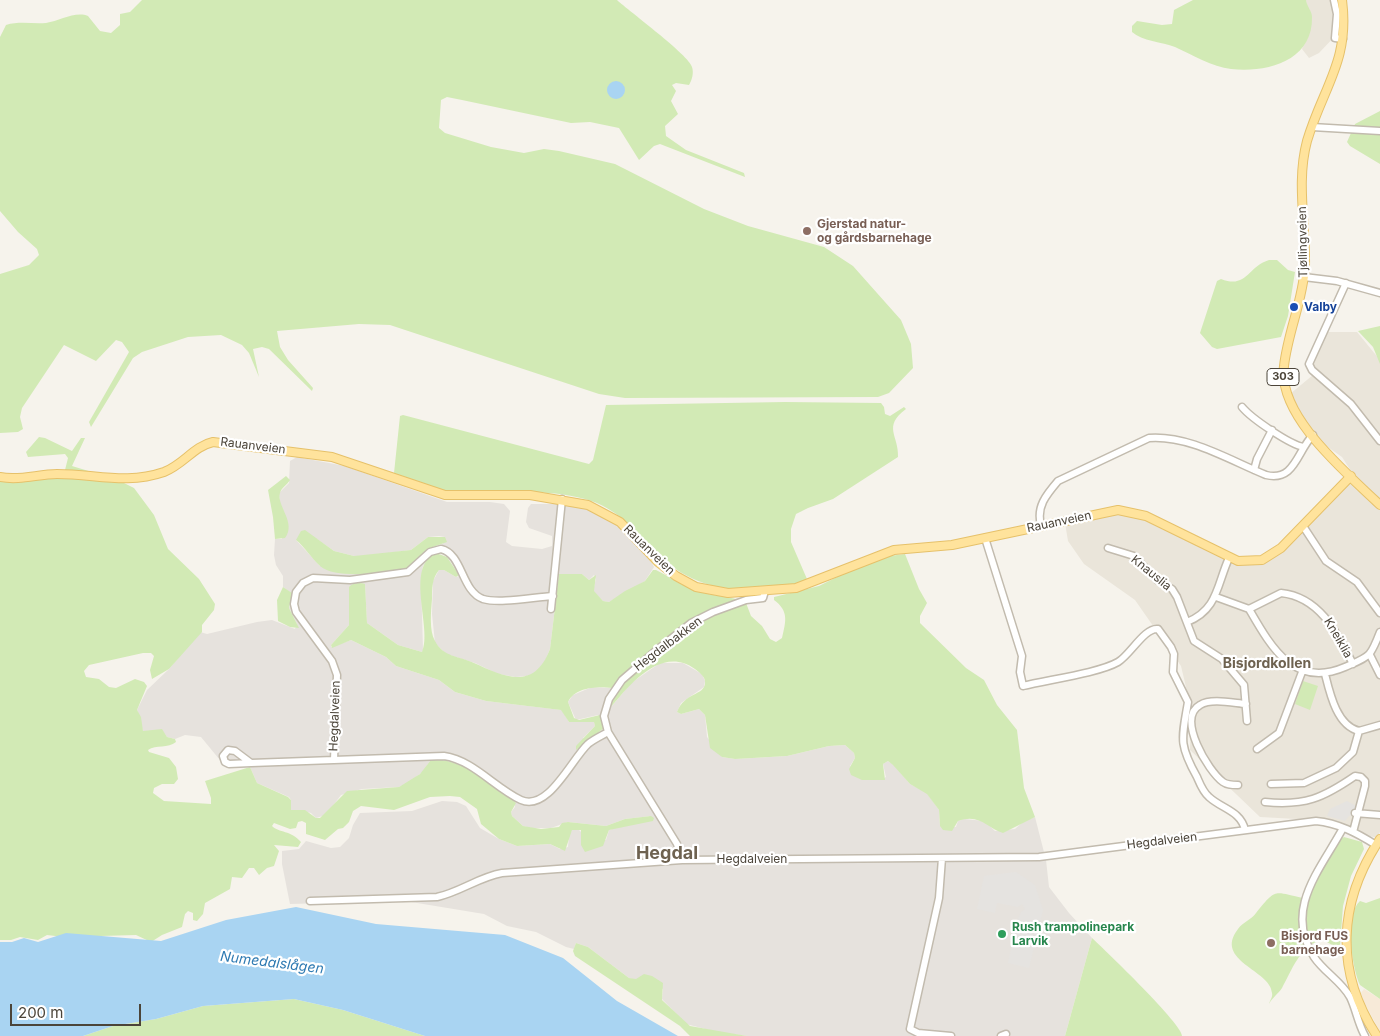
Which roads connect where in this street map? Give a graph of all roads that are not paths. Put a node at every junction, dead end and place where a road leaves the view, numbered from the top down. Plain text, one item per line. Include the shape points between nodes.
1 (1334, 0) edge
2 (1342, 0) edge
3 (1343, 39) junction
4 (1312, 127) junction
5 (1380, 131) edge
6 (1304, 277) junction
7 (1346, 283) junction
8 (1380, 292) edge
9 (1242, 407) dead end
10 (1272, 430) junction
11 (1313, 435) junction
12 (1380, 441) edge
13 (1304, 447) junction
14 (1254, 470) junction
15 (1351, 476) junction
16 (0, 477) edge
17 (562, 499) junction
18 (1380, 504) edge
19 (1041, 525) junction
20 (1302, 526) junction
21 (985, 538) junction
22 (1108, 548) dead end
23 (1229, 558) junction
24 (765, 591) junction
25 (553, 596) junction
26 (1216, 597) junction
27 (551, 609) dead end
28 (1249, 609) junction
29 (1380, 614) edge
30 (1187, 622) junction
31 (1380, 632) edge
32 (1370, 655) junction
33 (1353, 664) junction
34 (1302, 672) junction
35 (1325, 674) junction
36 (1380, 675) edge
37 (1246, 704) junction
38 (1247, 721) dead end
39 (1380, 725) edge
40 (1359, 731) junction
41 (608, 732) junction
42 (1257, 748) dead end
43 (334, 760) junction
44 (251, 763) dead end
45 (1272, 784) dead end
46 (1238, 785) dead end
47 (1265, 802) dead end
48 (1357, 814) junction
49 (1380, 815) edge
50 (1343, 828) junction
51 (1244, 830) junction
52 (1353, 832) junction
53 (1378, 842) edge
54 (942, 858) junction
55 (682, 860) junction
56 (310, 901) dead end
57 (951, 1036) edge
58 (1365, 1036) edge
59 (1377, 1036) edge

1 - 3 street, Tjøllingveien via 1337,14 1335,38
2 - 3 main road, Tjøllingveien / 303
3 - 4 main road, Tjøllingveien / 303 via 1334,78
4 - 5 street
4 - 6 main road, Tjøllingveien / 303 via 1302,176
6 - 7 street
6 - 11 main road, Tjøllingveien / 303 via 1283,376 1290,402
7 - 8 street
7 - 12 street via 1309,364 1351,404
9 - 10 street
10 - 13 street
10 - 14 street via 1256,458
11 - 13 street
11 - 15 main road, Tjøllingveien / 303
13 - 14 street via 1298,461 1282,475 1271,476
14 - 19 street via 1182,440 1149,438 1058,481 1040,507
15 - 18 main road, Tjøllingveien / 303
15 - 20 main road, Rauanveien
16 - 17 main road, Rauanveien via 63,474 117,480 140,478 171,469 203,446 219,442 332,457 445,495 517,494
17 - 24 main road, Rauanveien via 592,506 615,518 666,568 690,584 718,592
17 - 25 street
19 - 21 main road, Rauanveien
19 - 23 main road, Rauanveien via 1110,511 1130,511
20 - 23 main road, Rauanveien via 1266,559 1248,562
20 - 29 street via 1326,561 1357,582
21 - 24 main road, Rauanveien via 944,546 894,550 802,587
21 - 51 street via 1022,656 1020,672 1023,686 1112,665 1124,658 1151,629 1158,629 1171,646 1173,672 1188,702 1182,740 1190,764 1207,796 1241,818
22 - 30 street, Knauslia via 1134,556 1157,580 1172,589
23 - 26 street
24 - 41 street, Hegdalbakken via 763,598 746,600 712,612 691,624 622,680 605,710
25 - 27 street
25 - 43 street, Hegdalveien via 483,599 473,592 452,556 441,550 430,552 413,570 403,574 350,580 322,577 308,580 296,592 294,604 300,620 335,668
26 - 28 street
26 - 30 street via 1197,617
28 - 33 street, Kneiklia via 1281,593 1315,607 1326,616
28 - 34 street via 1262,634 1292,666
30 - 37 street, Knauslia via 1194,641 1222,659 1240,680 1245,689
31 - 32 street
32 - 33 street
32 - 36 street
33 - 35 street, Kneiklia
34 - 35 street, Kneiklia
34 - 42 street via 1279,733
35 - 40 street via 1343,721
37 - 38 street, Knauslia
37 - 46 street via 1201,704 1192,719 1198,748 1220,779 1226,784
39 - 40 street
40 - 45 street via 1350,757 1336,768 1304,783
41 - 43 street, Hegdalveien via 588,744 546,796 534,802 521,800 451,757
41 - 55 street via 674,837
43 - 44 street, Hegdalveien
47 - 48 street via 1288,805 1313,801 1358,776 1366,783
48 - 49 street
48 - 52 street
50 - 51 street, Hegdalveien via 1316,821
50 - 52 street, Hegdalveien
50 - 58 street via 1309,886 1303,912 1303,935 1322,969 1350,997
51 - 54 street, Hegdalveien via 1047,856
52 - 53 street, Hegdalveien
53 - 59 main road via 1356,884 1346,938 1354,991
54 - 55 street, Hegdalveien
54 - 57 street via 939,898 910,1029 918,1033
55 - 56 street, Hegdalveien via 493,874 452,894 437,897

